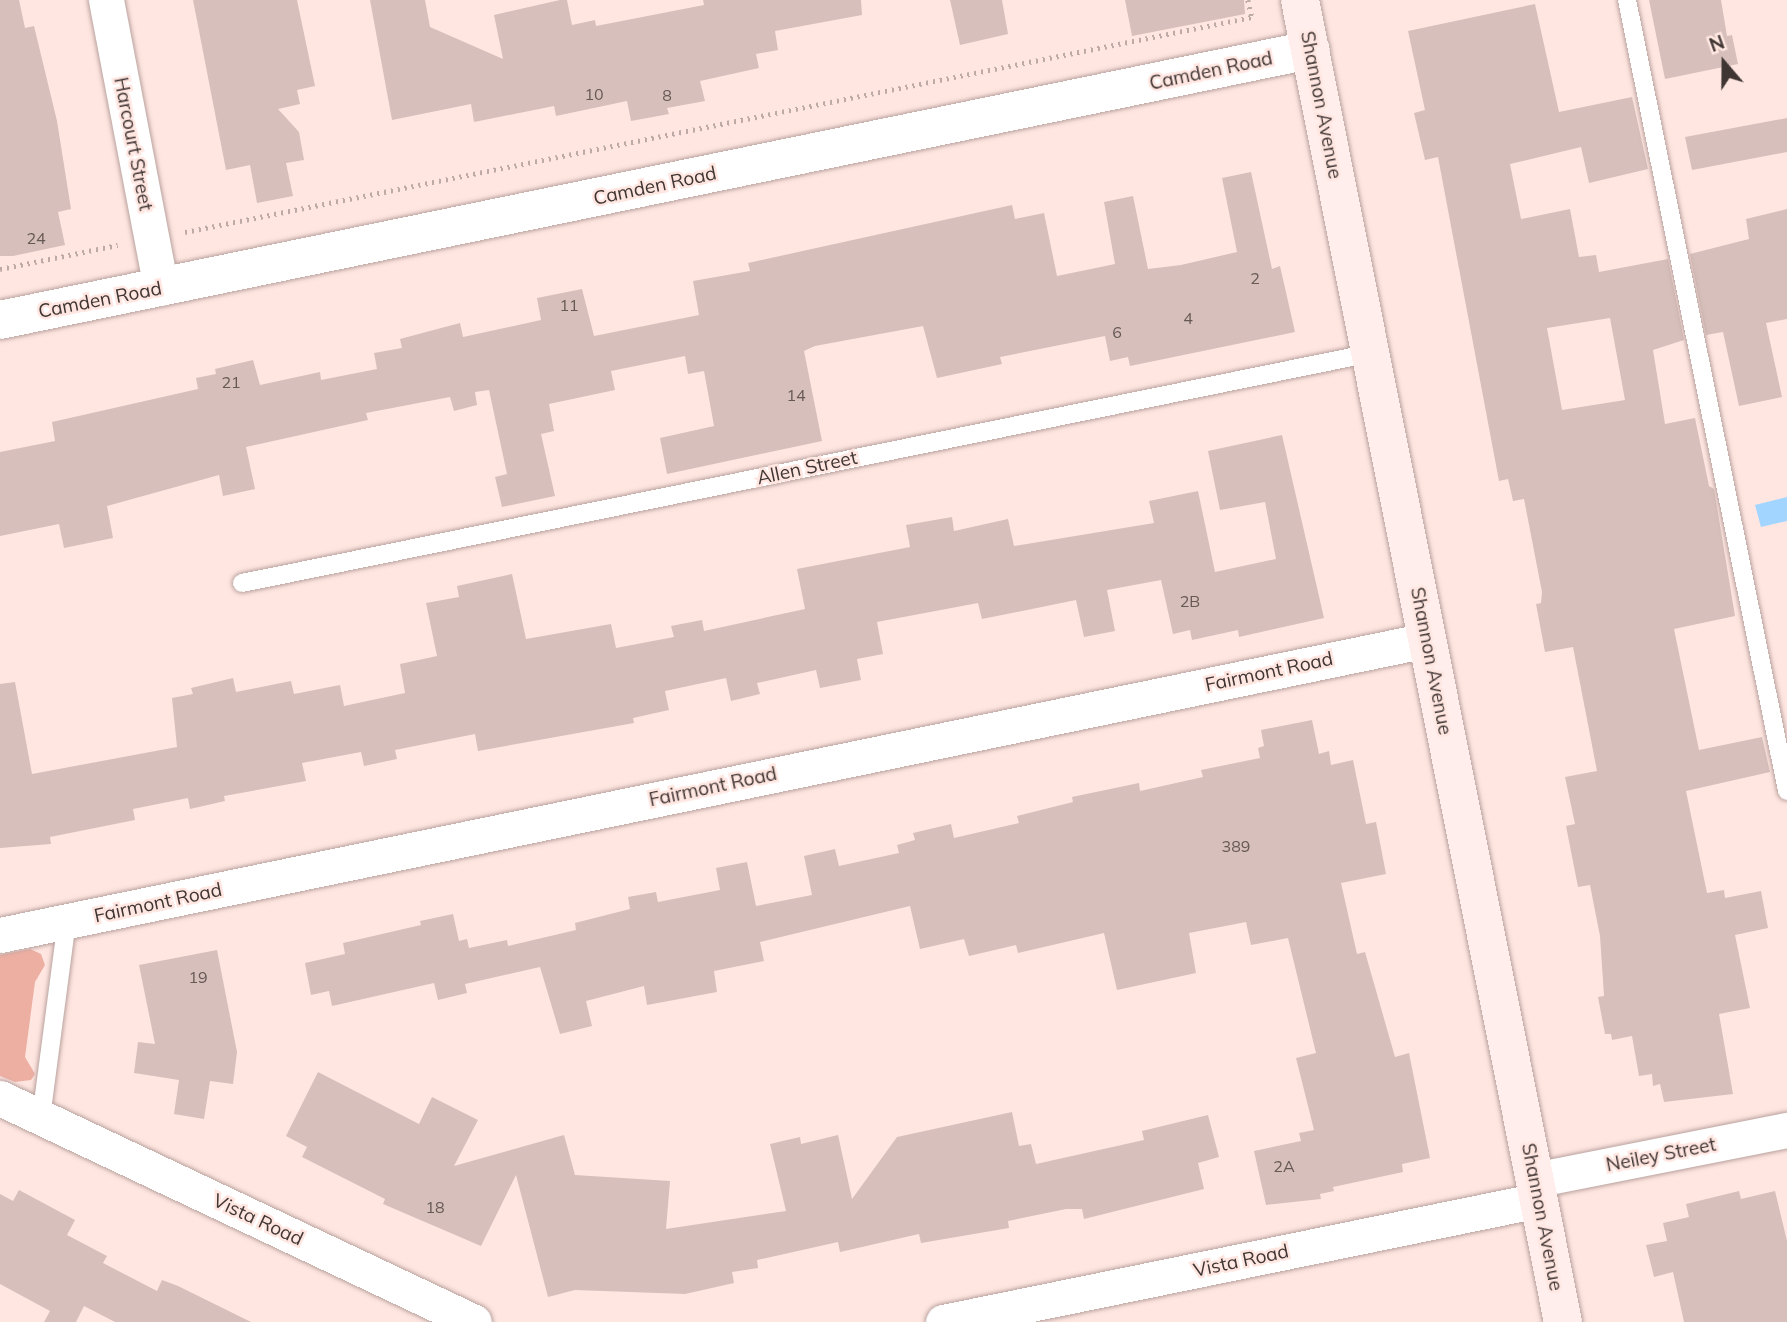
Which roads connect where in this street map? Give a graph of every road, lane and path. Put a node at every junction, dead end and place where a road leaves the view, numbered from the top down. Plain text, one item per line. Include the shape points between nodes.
1 (106, 0) edge
2 (1248, 0) edge
3 (1300, 0) edge
4 (1627, 0) edge
5 (1252, 17) junction
6 (1253, 24) dead end
7 (1310, 50) junction
8 (151, 239) junction
9 (0, 269) edge
10 (161, 288) junction
11 (0, 320) edge
12 (1371, 353) junction
13 (242, 583) dead end
14 (1427, 640) junction
15 (1787, 791) edge
16 (67, 921) junction
17 (0, 935) edge
18 (0, 1098) edge
19 (41, 1118) junction
20 (1787, 1130) edge
21 (1537, 1190) junction
22 (474, 1322) edge
23 (943, 1322) edge
24 (1563, 1322) edge

1 - 8 street, Harcourt Street
2 - 5 path
3 - 7 main road, Shannon Avenue
4 - 15 lane
5 - 6 path
5 - 8 path
7 - 10 street, Camden Road
7 - 12 main road, Shannon Avenue
8 - 9 path
8 - 10 street, Harcourt Street
10 - 11 street, Camden Road
12 - 13 lane, Allen Street
12 - 14 main road, Shannon Avenue
14 - 16 street, Fairmont Road
14 - 21 main road, Shannon Avenue
16 - 17 street, Fairmont Road
16 - 19 lane
18 - 19 street, Vista Road
19 - 22 street, Vista Road
20 - 21 street, Neiley Street
21 - 23 street, Vista Road
21 - 24 main road, Shannon Avenue

